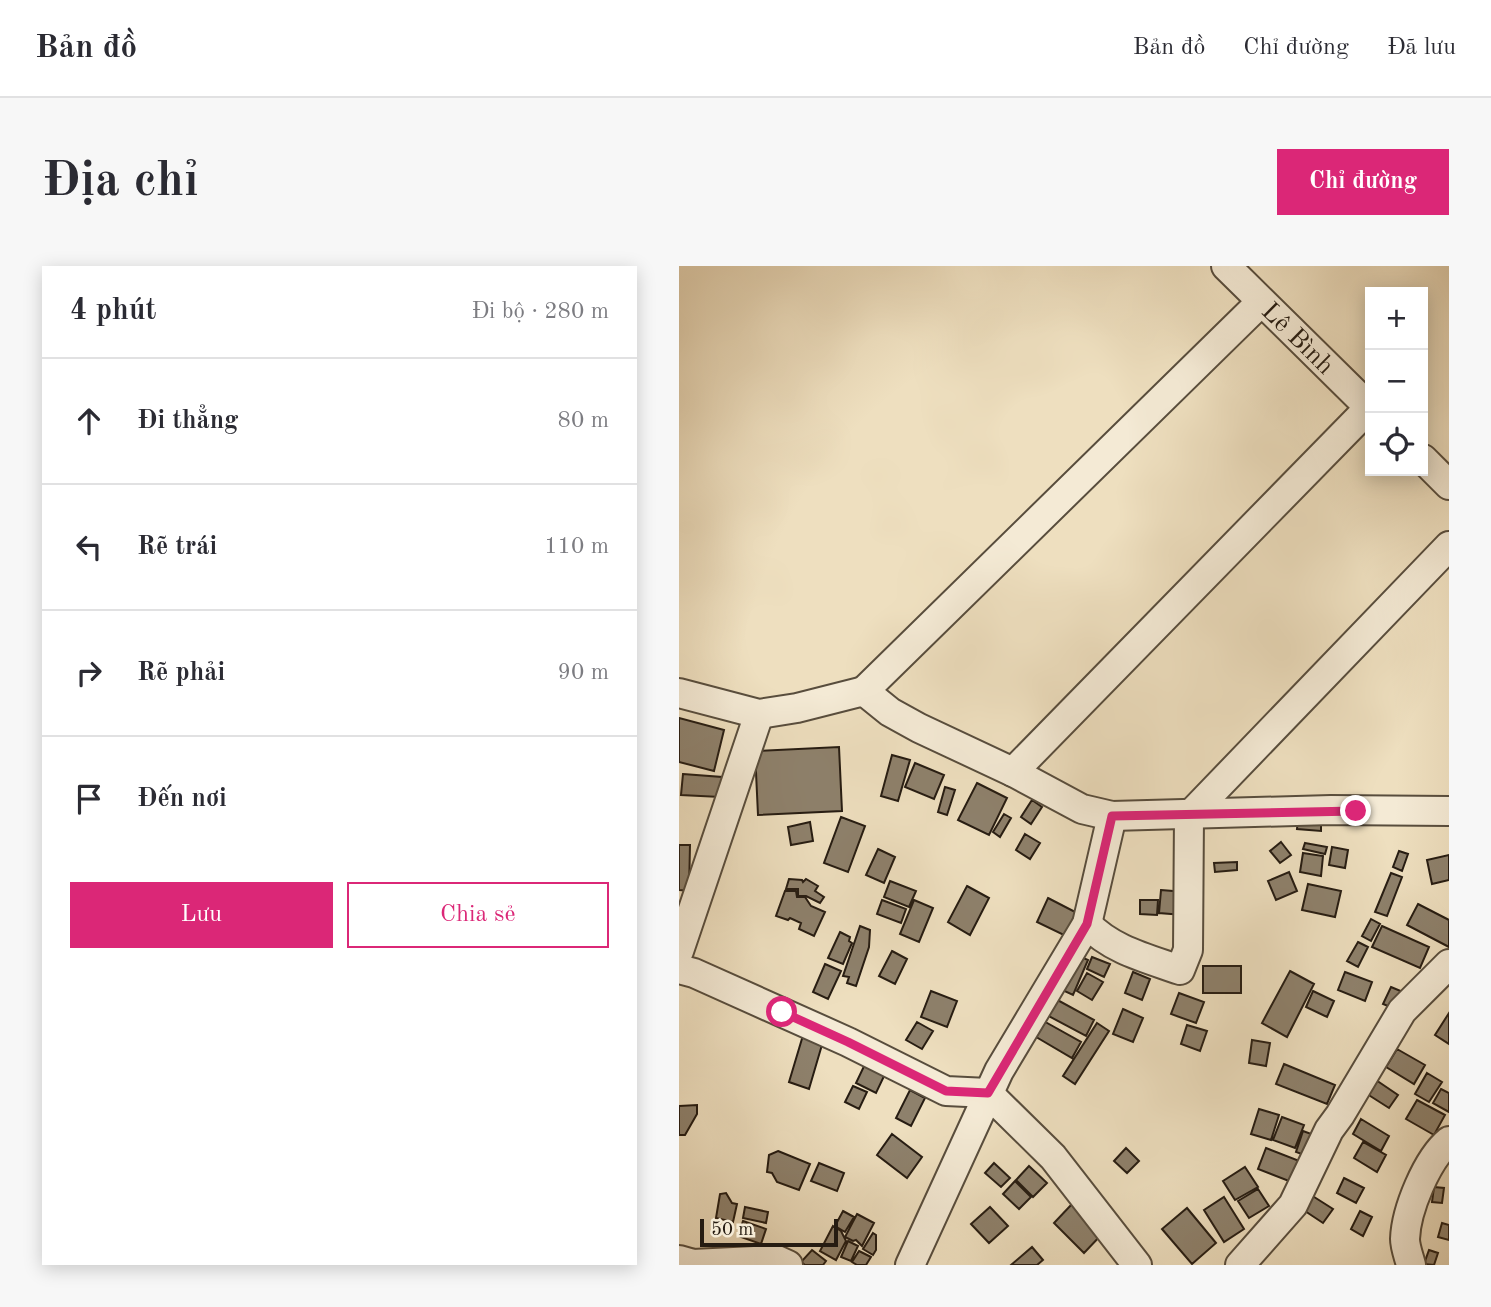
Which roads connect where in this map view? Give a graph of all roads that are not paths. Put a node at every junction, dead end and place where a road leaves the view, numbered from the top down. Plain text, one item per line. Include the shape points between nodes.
1 (1226, 266) edge
2 (1261, 302) junction
3 (1365, 403) edge
4 (1365, 413) edge
5 (1428, 464) edge
6 (1449, 485) edge
7 (1449, 546) edge
8 (864, 691) junction
9 (679, 694) edge
10 (758, 714) junction
11 (1013, 772) junction
12 (1449, 811) edge
13 (1112, 816) junction
14 (1189, 816) junction
15 (1087, 924) junction
16 (679, 951) edge
17 (1449, 964) edge
18 (679, 969) edge
19 (988, 1093) junction
20 (1449, 1141) edge
21 (679, 1260) edge
22 (788, 1265) edge
23 (910, 1265) edge
24 (1137, 1265) edge
25 (1240, 1265) edge
26 (1412, 1265) edge

1 - 2 street, Lê Bình
2 - 3 street, Lê Bình
2 - 8 street
4 - 11 street
5 - 6 street
7 - 14 street
8 - 10 street
8 - 11 street via 919,728
9 - 10 street
10 - 16 street
11 - 13 street via 1082,809
12 - 14 street
13 - 14 street
13 - 15 street
14 - 15 street via 1188,950 1180,970 1115,947
15 - 19 street
17 - 25 street via 1402,1011 1329,1130 1293,1205
18 - 19 street via 848,1042 946,1091
19 - 23 street
19 - 24 street via 1053,1157
20 - 26 street via 1430,1165 1409,1211 1405,1240
21 - 22 street via 693,1264 777,1260

